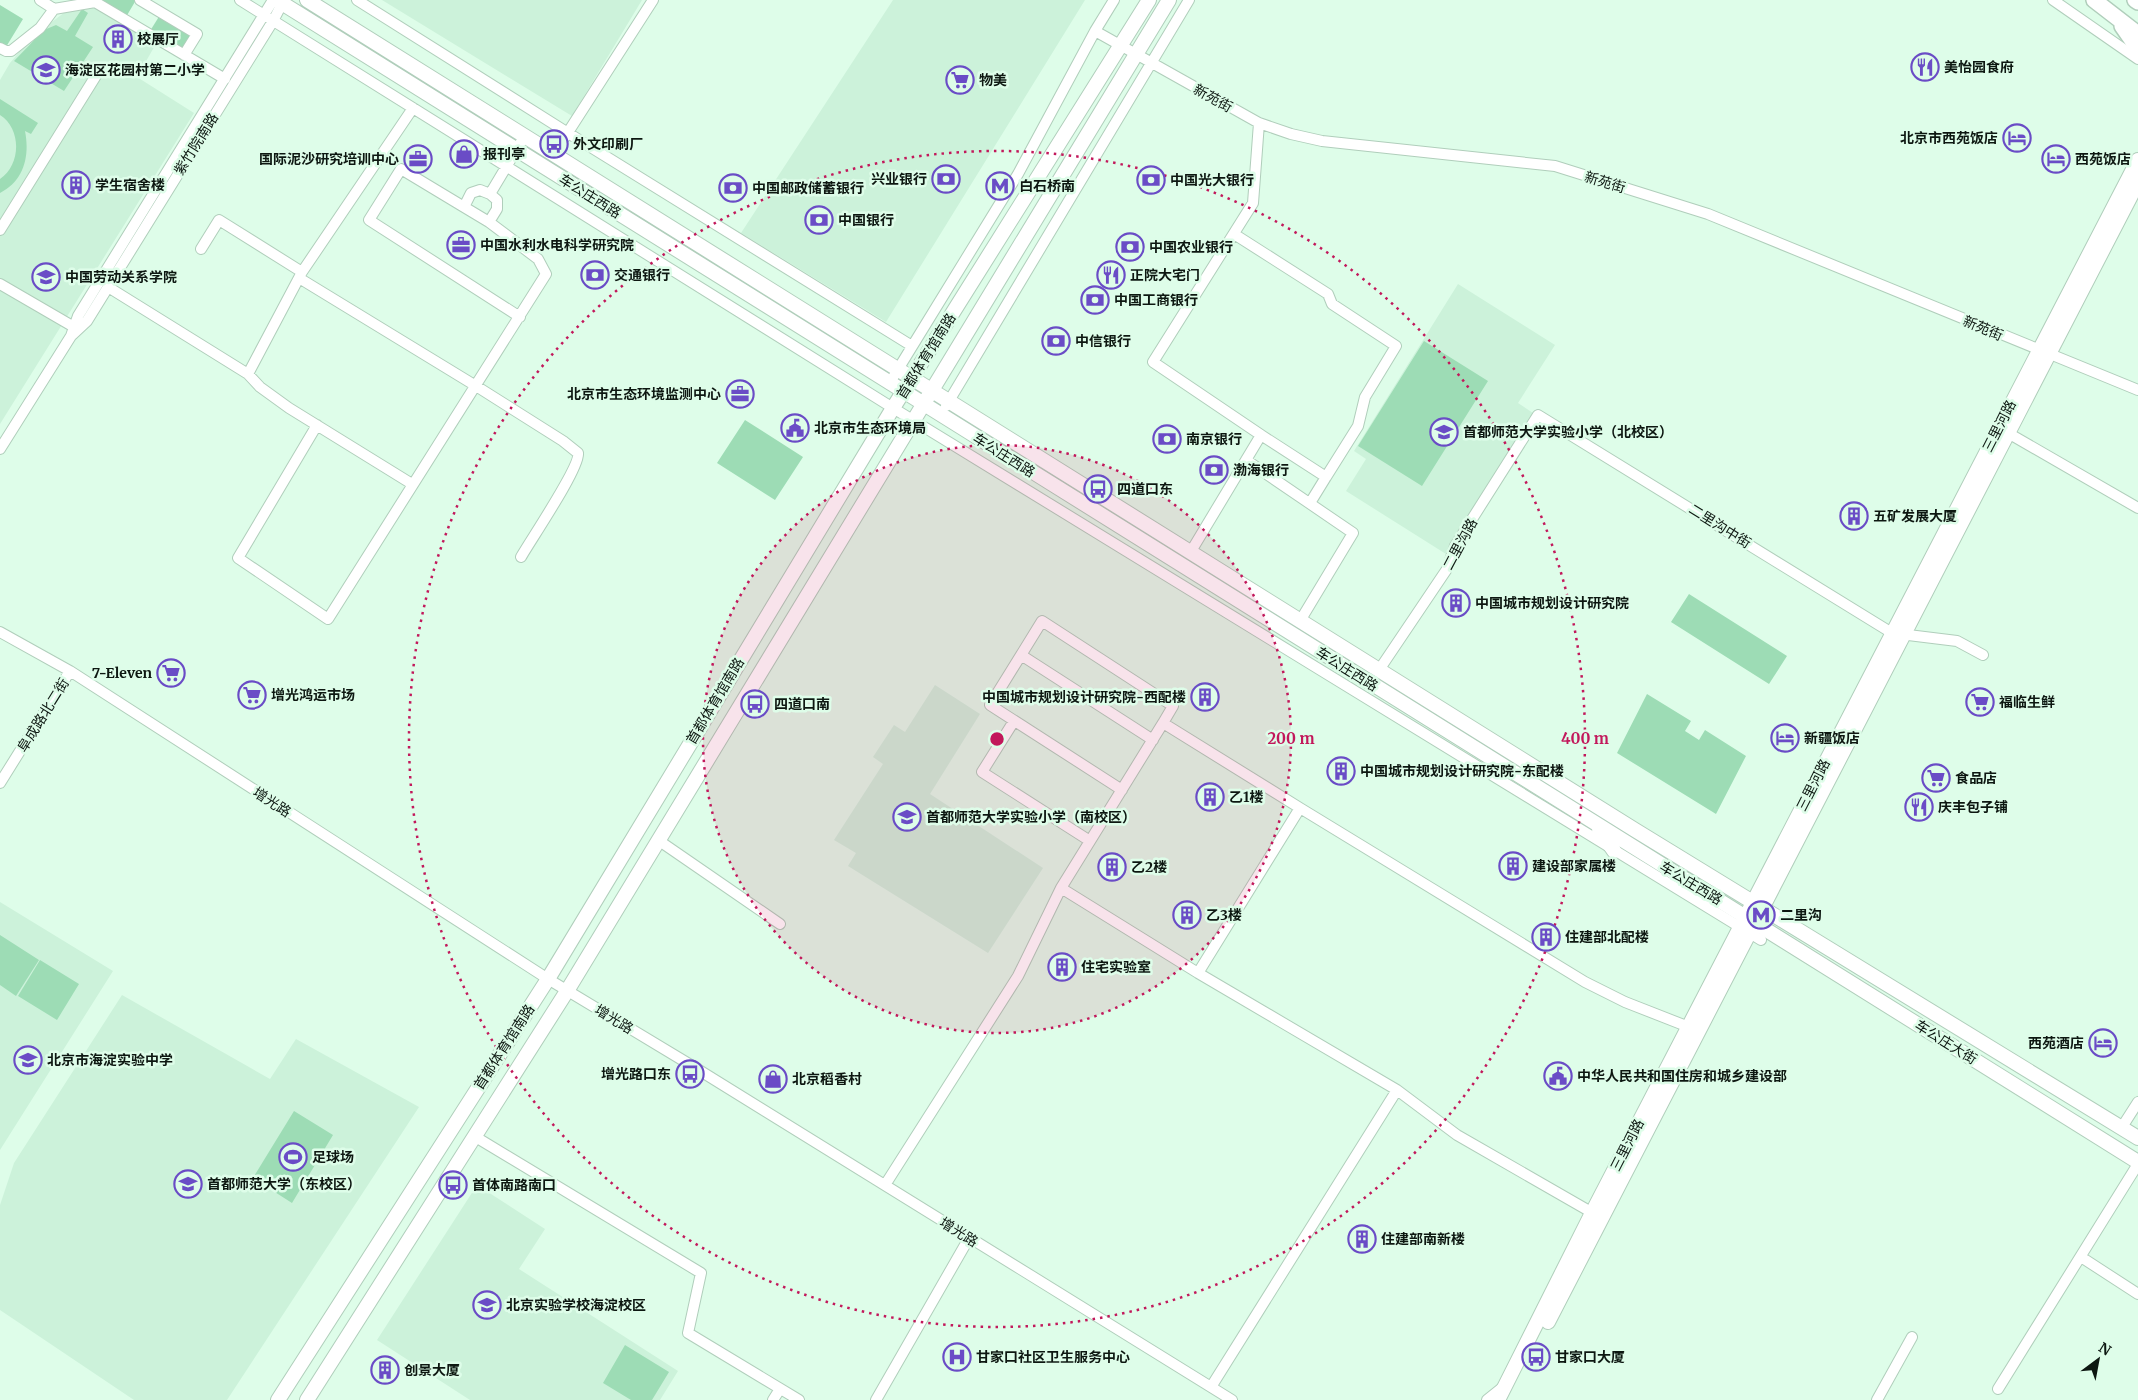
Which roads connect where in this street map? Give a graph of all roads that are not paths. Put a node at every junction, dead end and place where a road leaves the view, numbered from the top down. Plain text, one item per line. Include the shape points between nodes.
1 (40, 0) edge
2 (140, 0) edge
3 (240, 0) edge
4 (307, 0) edge
5 (357, 0) edge
6 (653, 0) edge
7 (1114, 0) edge
8 (1149, 0) edge
9 (1169, 0) edge
10 (1189, 0) edge
11 (2053, 0) edge
12 (2094, 0) edge
13 (89, 1) edge
14 (280, 1) edge
15 (54, 9) junction
16 (264, 15) junction
17 (2116, 17) junction
18 (273, 21) junction
19 (1095, 31) junction
20 (2138, 34) edge
21 (1121, 46) junction
22 (0, 48) edge
23 (2138, 49) edge
24 (1136, 54) junction
25 (184, 55) junction
26 (2138, 58) edge
27 (1151, 63) junction
28 (97, 74) dead end
29 (225, 79) junction
30 (412, 108) junction
31 (1259, 123) junction
32 (566, 135) junction
33 (524, 137) junction
34 (516, 150) junction
35 (2138, 160) edge
36 (506, 166) junction
37 (2138, 182) edge
38 (490, 194) junction
39 (464, 207) junction
40 (490, 222) junction
41 (0, 230) edge
42 (1234, 234) junction
43 (201, 249) dead end
44 (300, 275) junction
45 (0, 284) edge
46 (108, 287) junction
47 (520, 317) junction
48 (72, 332) junction
49 (912, 346) junction
50 (2043, 353) junction
51 (897, 370) junction
52 (248, 374) junction
53 (912, 379) junction
54 (889, 384) junction
55 (476, 386) junction
56 (2138, 390) edge
57 (930, 391) junction
58 (903, 392) junction
59 (948, 402) junction
60 (922, 404) junction
61 (893, 408) junction
62 (940, 415) junction
63 (1538, 415) joint
64 (913, 420) junction
65 (317, 425) junction
66 (2008, 433) junction
67 (1262, 435) junction
68 (0, 448) edge
69 (1246, 460) junction
70 (1326, 477) junction
71 (412, 484) junction
72 (1310, 503) junction
73 (2138, 508) edge
74 (1190, 553) junction
75 (521, 557) dead end
76 (1300, 621) junction
77 (0, 632) edge
78 (1897, 634) junction
79 (1021, 655) junction
80 (1983, 655) dead end
81 (1379, 670) junction
82 (70, 672) junction
83 (1014, 721) junction
84 (1163, 723) junction
85 (1153, 740) junction
86 (0, 783) edge
87 (1122, 790) junction
88 (1300, 808) junction
89 (1595, 824) junction
90 (658, 840) junction
91 (1090, 841) junction
92 (1614, 851) junction
93 (1061, 888) junction
94 (1758, 905) junction
95 (780, 924) dead end
96 (1751, 928) junction
97 (1198, 973) junction
98 (548, 979) junction
99 (567, 991) junction
100 (1694, 1029) junction
101 (1397, 1090) junction
102 (2138, 1102) edge
103 (2122, 1127) junction
104 (474, 1136) junction
105 (2138, 1138) edge
106 (2138, 1163) edge
107 (885, 1186) junction
108 (1593, 1213) junction
109 (969, 1238) junction
110 (2081, 1257) junction
111 (2138, 1294) edge
112 (1912, 1337) dead end
113 (1211, 1388) junction
114 (780, 1389) junction
115 (1998, 1389) dead end
116 (1506, 1393) edge
117 (278, 1400) edge
118 (307, 1400) edge
119 (773, 1400) edge
120 (799, 1400) edge
121 (876, 1400) edge
122 (1232, 1400) edge
123 (1486, 1400) edge
124 (1498, 1400) edge
125 (1877, 1400) edge

1 - 15 street
2 - 25 street via 197,34
3 - 16 street
4 - 33 main road, 车公庄西路
5 - 32 street
6 - 32 street
7 - 19 street, 首都体育馆南路
8 - 21 main road, 首都体育馆南路
9 - 24 main road, 首都体育馆南路
10 - 27 street
11 - 26 street
12 - 17 highway
13 - 15 street
13 - 25 street
14 - 16 street, 紫竹院南路
14 - 18 street, 紫竹院南路
14 - 34 main road, 车公庄西路
15 - 22 street via 40,28 11,51
16 - 18 street
16 - 29 street, 紫竹院南路
17 - 20 highway
17 - 23 highway
18 - 30 street
18 - 46 street, 紫竹院南路
19 - 21 street, 新苑街
19 - 49 street, 首都体育馆南路 via 1018,174
21 - 24 street, 新苑街
21 - 53 main road, 首都体育馆南路
24 - 27 street, 新苑街
24 - 57 main road, 首都体育馆南路
25 - 29 street
27 - 31 street, 新苑街
27 - 59 street
28 - 41 street
29 - 48 street, 紫竹院南路 via 78,316
30 - 36 street
30 - 44 street
31 - 42 street via 1253,203
31 - 50 street, 新苑街 via 1322,141 1555,166 1708,214
32 - 49 street
33 - 34 street
33 - 51 main road, 车公庄西路
34 - 36 street
34 - 54 main road, 车公庄西路
35 - 50 main road, 三里河路
36 - 38 street
36 - 61 street
37 - 50 main road, 三里河路
38 - 39 street via 480,190 471,193
38 - 40 street via 497,200 497,209
39 - 40 street
39 - 47 street via 401,169 368,220
40 - 47 street via 538,259 546,274
42 - 67 street via 1153,362
42 - 70 street via 1328,294 1332,304 1396,346 1365,397 1358,426
43 - 44 street via 219,220
44 - 52 street
44 - 55 street
45 - 48 street
46 - 48 street, 紫竹院南路 via 87,321
46 - 52 street
47 - 55 street
48 - 68 street, 紫竹院南路
49 - 51 street, 首都体育馆南路
50 - 56 street, 新苑街
50 - 66 main road, 三里河路
50 - 78 main road, 三里河路
51 - 53 main road, 车公庄西路
51 - 54 street, 首都体育馆南路
52 - 65 street via 260,387
53 - 57 main road, 车公庄西路
53 - 58 main road, 首都体育馆南路
54 - 58 main road, 车公庄西路
55 - 71 street
55 - 75 street via 578,453 571,474
57 - 59 main road, 车公庄西路
57 - 60 main road, 首都体育馆南路
58 - 60 main road, 车公庄西路
58 - 61 main road, 首都体育馆南路
59 - 62 street
59 - 74 main road, 车公庄西路
60 - 62 main road, 车公庄西路
60 - 64 main road, 首都体育馆南路
61 - 64 street
61 - 98 main road, 首都体育馆南路
62 - 89 main road, 车公庄西路
63 - 78 street, 二里沟中街
63 - 81 street, 二里沟路 via 1456,546 1447,569
64 - 90 main road, 首都体育馆南路
64 - 92 street
65 - 71 street
65 - 71 street via 238,558 328,619
66 - 73 street
66 - 78 main road, 三里河路
67 - 69 street
67 - 70 street
69 - 72 street
69 - 74 street
70 - 72 street
72 - 76 street via 1353,532
74 - 76 main road, 车公庄西路
76 - 81 main road, 车公庄西路
77 - 82 street, 增光路
78 - 80 street via 1957,641
78 - 94 main road, 三里河路
79 - 83 street via 990,705
79 - 84 street via 1042,621 1173,706
79 - 85 street
81 - 94 main road, 车公庄西路
82 - 86 street, 阜成路北二街
82 - 98 street, 增光路
83 - 87 street
83 - 91 street via 982,772
84 - 85 street
84 - 88 street
85 - 87 street
87 - 91 street
88 - 97 street
88 - 100 street via 1585,982 1625,1002
89 - 92 main road
89 - 96 main road, 车公庄西路
90 - 95 street
90 - 99 main road, 首都体育馆南路
91 - 93 street
92 - 96 street
93 - 97 street
93 - 107 street via 1018,976
94 - 96 main road, 三里河路
94 - 103 main road, 车公庄大街
96 - 100 main road, 三里河路
96 - 106 main road, 车公庄大街
97 - 101 street
98 - 99 street, 增光路
98 - 117 main road, 首都体育馆南路
99 - 104 main road, 首都体育馆南路
99 - 107 street, 增光路
100 - 108 main road, 三里河路
101 - 108 street via 1457,1135
101 - 113 street
102 - 103 street
103 - 105 main road, 车公庄大街
104 - 114 street via 701,1274 688,1333
104 - 118 main road, 首都体育馆南路
106 - 110 street
107 - 109 street, 增光路
108 - 116 main road, 三里河路
109 - 113 street, 增光路
109 - 121 street
110 - 111 street
110 - 115 street
112 - 125 street
113 - 122 street, 增光路
114 - 119 street
114 - 120 street
116 - 123 street, 三里河路
116 - 124 main road, 三里河路

